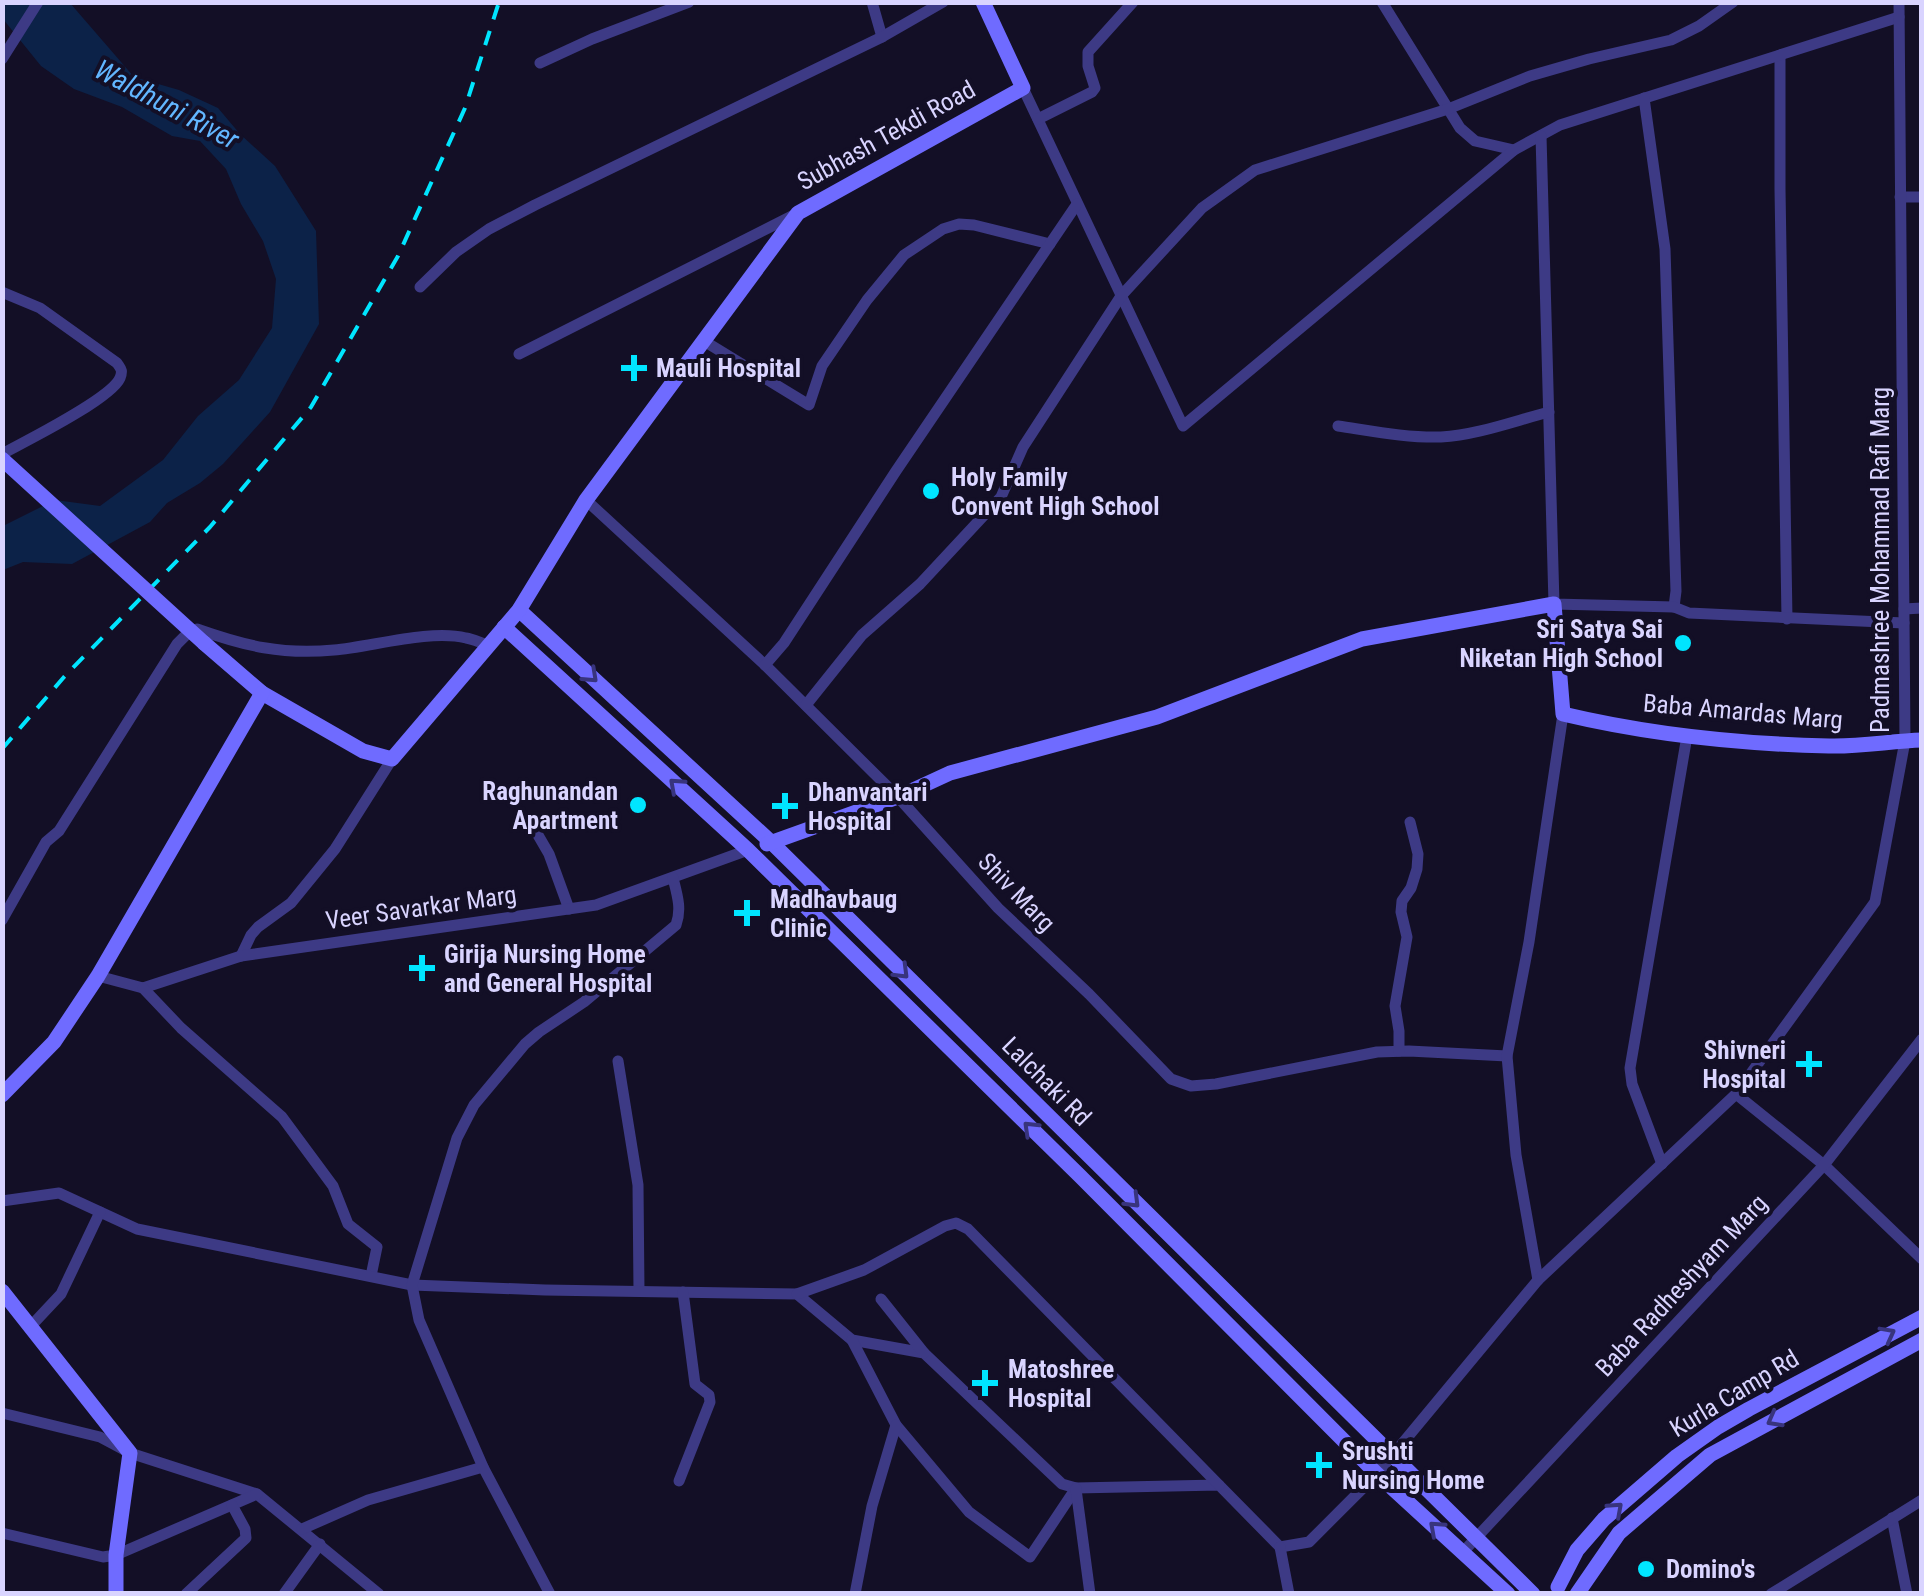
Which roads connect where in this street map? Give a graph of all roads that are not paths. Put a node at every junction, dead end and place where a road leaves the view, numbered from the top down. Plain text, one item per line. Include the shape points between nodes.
1 (38, 2) edge
2 (689, 2) edge
3 (872, 2) edge
4 (943, 2) edge
5 (983, 2) edge
6 (1133, 2) edge
7 (1382, 2) edge
8 (1733, 2) edge
9 (1899, 2) edge
10 (1899, 16) junction
11 (882, 37) junction
12 (1780, 55) junction
13 (4, 57) edge
14 (540, 62) dead end
15 (1024, 88) junction
16 (1644, 98) junction
17 (1448, 108) junction
18 (1038, 119) junction
19 (1541, 136) junction
20 (1514, 150) junction
21 (1900, 197) junction
22 (1922, 197) edge
23 (1077, 204) junction
24 (798, 213) junction
25 (1050, 244) junction
26 (420, 287) dead end
27 (2, 292) edge
28 (1121, 296) junction
29 (704, 340) junction
30 (518, 354) dead end
31 (1549, 412) junction
32 (1338, 426) dead end
33 (2, 456) edge
34 (586, 500) junction
35 (1554, 604) junction
36 (1674, 606) junction
37 (1904, 608) junction
38 (1922, 608) edge
39 (519, 610) junction
40 (1788, 619) junction
41 (1904, 623) junction
42 (504, 627) junction
43 (488, 645) junction
44 (765, 664) junction
45 (262, 694) junction
46 (806, 705) junction
47 (1562, 714) junction
48 (1687, 736) junction
49 (1913, 741) edge
50 (392, 760) junction
51 (898, 798) junction
52 (531, 822) dead end
53 (1410, 822) dead end
54 (772, 843) junction
55 (748, 850) junction
56 (673, 878) junction
57 (569, 909) junction
58 (2, 920) edge
59 (241, 956) junction
60 (98, 976) junction
61 (143, 988) junction
62 (1922, 1039) edge
63 (1398, 1051) junction
64 (1507, 1056) junction
65 (618, 1061) dead end
66 (5, 1087) edge
67 (1736, 1094) junction
68 (1096, 1164) junction
69 (1662, 1164) junction
70 (1824, 1165) junction
71 (1080, 1176) junction
72 (2, 1201) edge
73 (100, 1212) junction
74 (1920, 1252) edge
75 (1200, 1268) junction
76 (371, 1276) junction
77 (1184, 1280) junction
78 (1538, 1280) junction
79 (412, 1285) junction
80 (2, 1291) edge
81 (639, 1292) junction
82 (683, 1292) junction
83 (797, 1294) junction
84 (881, 1299) dead end
85 (1922, 1316) edge
86 (30, 1326) junction
87 (852, 1340) junction
88 (1922, 1340) edge
89 (924, 1353) junction
90 (2, 1413) edge
91 (896, 1426) junction
92 (130, 1452) junction
93 (1392, 1456) junction
94 (484, 1466) junction
95 (1377, 1474) junction
96 (678, 1481) dead end
97 (1219, 1485) junction
98 (1076, 1488) junction
99 (257, 1494) junction
100 (1922, 1500) edge
101 (232, 1505) junction
102 (1892, 1518) junction
103 (302, 1529) junction
104 (2, 1533) edge
105 (1478, 1536) junction
106 (320, 1544) junction
107 (1280, 1547) junction
108 (1463, 1552) junction
109 (116, 1555) junction
110 (1569, 1591) edge
111 (116, 1594) edge
112 (186, 1594) edge
113 (284, 1594) edge
114 (379, 1594) edge
115 (550, 1594) edge
116 (855, 1594) edge
117 (1090, 1594) edge
118 (1289, 1594) edge
119 (1508, 1594) edge
120 (1536, 1594) edge
121 (1771, 1594) edge
122 (1907, 1594) edge

1 - 13 street
2 - 14 street
3 - 11 street
4 - 11 street
5 - 15 main road
6 - 18 street via 1088,52 1092,92
7 - 17 street
8 - 17 street via 1671,40 1589,58
9 - 10 street, Padmashree Mohammad Rafi Marg
10 - 12 street
10 - 21 street, Padmashree Mohammad Rafi Marg
11 - 26 street via 489,229
12 - 16 street
12 - 40 street
15 - 18 street
15 - 24 main road, Subhash Tekdi Road
16 - 19 street
16 - 36 street via 1665,249
17 - 20 street via 1475,141
17 - 28 street via 1255,170 1202,208
18 - 23 street
19 - 20 street
19 - 31 street
20 - 28 street via 1184,426
21 - 22 street
21 - 37 street, Padmashree Mohammad Rafi Marg
23 - 25 street
23 - 28 street
24 - 29 main road, Subhash Tekdi Road
24 - 30 street
25 - 29 street via 959,224 904,255 822,366 810,405
25 - 44 street
27 - 33 street via 40,308 121,369 108,393
28 - 46 street via 1023,448 1000,497 862,636
29 - 34 main road, Subhash Tekdi Road
31 - 32 street via 1445,437
31 - 35 street
33 - 45 main road, bridge
34 - 39 main road, Subhash Tekdi Road
34 - 44 street, Shiv Marg
35 - 36 street
35 - 47 main road
35 - 51 main road via 1362,639 1157,717 950,773
36 - 40 street
37 - 38 street
37 - 41 street, Padmashree Mohammad Rafi Marg
39 - 42 main road, Subhash Tekdi Road
39 -> 54 main road, Lalchaki Rd
40 - 41 street
41 - 49 street, Padmashree Mohammad Rafi Marg
42 - 43 main road, Subhash Tekdi Road
55 -> 42 main road, Lalchaki Rd
43 - 50 main road, Subhash Tekdi Road
43 - 58 street via 463,636 289,652 197,629 186,635 46,842
44 - 46 street, Shiv Marg
45 - 50 main road via 363,751
45 - 60 main road
46 - 51 street, Shiv Marg
47 - 48 main road, Baba Amardas Marg
47 - 64 street
48 - 49 main road, Baba Amardas Marg via 1832,747
48 - 69 street via 1630,1068
49 - 67 street, Padmashree Mohammad Rafi Marg via 1875,902
50 - 59 street via 335,850 291,903 250,935
51 - 54 main road
51 - 63 street, Shiv Marg via 998,908 1181,1084 1216,1084
52 - 57 street
53 - 63 street via 1418,854 1402,901
54 - 55 main road
54 -> 68 main road, Lalchaki Rd
55 - 56 street, Veer Savarkar Marg
71 -> 55 main road, Lalchaki Rd
56 - 57 street, Veer Savarkar Marg
56 - 79 street via 676,925 525,1044 474,1105 457,1138
57 - 59 street, Veer Savarkar Marg
59 - 61 street, Veer Savarkar Marg
60 - 61 street
60 - 66 main road via 54,1042
61 - 76 street via 282,1116 333,1186 348,1224 376,1248
62 - 70 street, Baba Radheshyam Marg
63 - 64 street, Shiv Marg
64 - 78 street
65 - 81 street via 638,1185
67 - 69 street, Padmashree Mohammad Rafi Marg
67 - 70 street
68 - 71 main road
68 -> 75 main road, Lalchaki Rd
69 - 78 street, Padmashree Mohammad Rafi Marg
70 - 74 street
70 - 105 street, Baba Radheshyam Marg
71 - 77 main road, Lalchaki Rd
72 - 73 street via 60,1193
73 - 76 street via 138,1229
73 - 86 street via 61,1294
75 - 77 main road
75 - 93 main road, Lalchaki Rd
76 - 79 street
77 - 95 main road, Lalchaki Rd
78 - 93 street, Padmashree Mohammad Rafi Marg
79 - 81 street
79 - 94 street via 418,1320
80 - 86 main road
81 - 82 street
82 - 83 street
82 - 96 street via 695,1384 710,1402
83 - 87 street
83 - 97 street via 864,1270 956,1223
84 - 89 street
110 -> 85 main road, Kurla Camp Rd via 1578,1550 1677,1456 1748,1409
86 - 92 main road
87 - 89 street
87 - 91 street
88 -> 110 main road, Kurla Camp Rd via 1710,1455 1619,1533
89 - 98 street via 1062,1484
90 - 92 street via 100,1437
91 - 98 street via 969,1512 1030,1557
91 - 116 street
92 - 99 street
92 - 109 main road
93 - 95 street, Padmashree Mohammad Rafi Marg
93 - 105 main road, Lalchaki Rd
94 - 103 street via 368,1500
94 - 115 street
95 - 107 street, Padmashree Mohammad Rafi Marg via 1309,1542
108 -> 95 main road, Lalchaki Rd
97 - 98 street
97 - 107 street
98 - 117 street
99 - 101 street
99 - 103 street
100 - 102 street
101 - 109 street
101 - 112 street via 246,1538
102 - 121 street
102 - 122 street
103 - 106 street
104 - 109 street via 103,1558
105 - 108 street, Baba Radheshyam Marg
105 - 120 main road, Lalchaki Rd
106 - 113 street
106 - 114 street
107 - 118 street
108 - 119 main road, Lalchaki Rd
109 - 111 main road
110 - 120 main road

